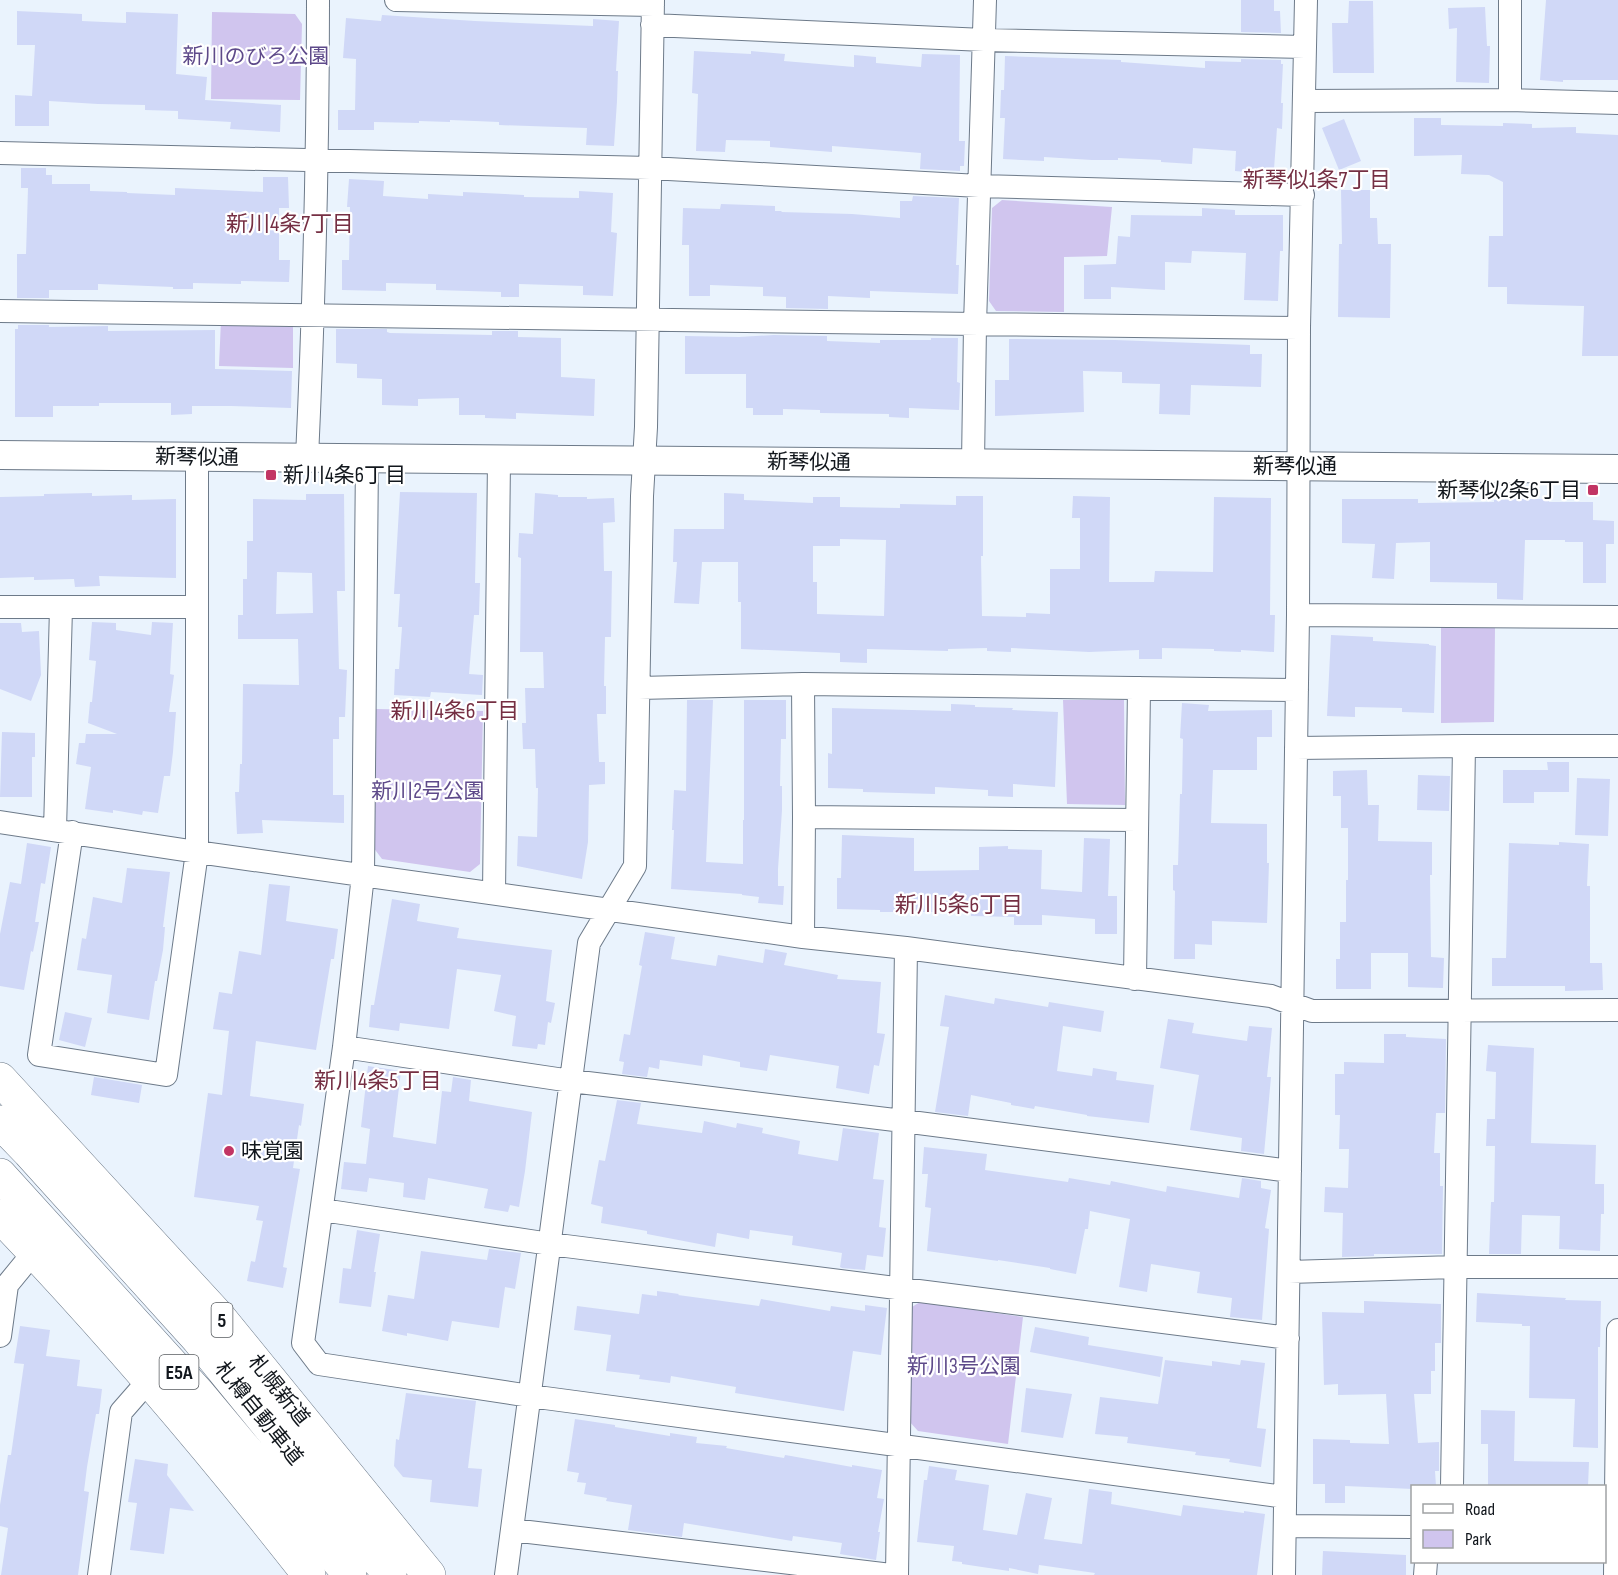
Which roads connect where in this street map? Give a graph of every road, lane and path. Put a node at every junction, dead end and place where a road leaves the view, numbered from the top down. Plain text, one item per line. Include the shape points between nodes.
1 (318, 0) edge
2 (396, 0) edge
3 (985, 0) edge
4 (1306, 0) edge
5 (1510, 0) edge
6 (653, 10) edge
7 (984, 40) junction
8 (1305, 47) junction
9 (1510, 100) junction
10 (1304, 101) junction
11 (1618, 103) edge
12 (0, 153) edge
13 (318, 160) junction
14 (650, 168) junction
15 (979, 186) junction
16 (1303, 195) junction
17 (0, 311) edge
18 (313, 314) junction
19 (648, 321) junction
20 (975, 326) junction
21 (1299, 328) junction
22 (0, 455) edge
23 (197, 457) junction
24 (307, 458) junction
25 (367, 458) junction
26 (499, 460) junction
27 (644, 461) junction
28 (973, 464) junction
29 (1300, 466) junction
30 (1618, 469) edge
31 (0, 607) edge
32 (197, 607) junction
33 (61, 608) junction
34 (1298, 615) junction
35 (1618, 617) edge
36 (803, 684) junction
37 (639, 688) junction
38 (1138, 688) junction
39 (1297, 690) junction
40 (1464, 746) junction
41 (1618, 746) edge
42 (1296, 748) junction
43 (804, 818) junction
44 (1137, 820) junction
45 (0, 822) edge
46 (64, 831) junction
47 (196, 852) junction
48 (363, 875) junction
49 (494, 893) junction
50 (608, 909) junction
51 (803, 937) junction
52 (906, 948) junction
53 (1135, 979) junction
54 (1292, 1003) junction
55 (1459, 1010) junction
56 (1618, 1010) edge
57 (344, 1047) junction
58 (0, 1079) edge
59 (571, 1081) junction
60 (903, 1121) junction
61 (0, 1122) edge
62 (1290, 1171) junction
63 (0, 1176) edge
64 (322, 1210) junction
65 (0, 1216) edge
66 (550, 1244) junction
67 (34, 1252) junction
68 (1455, 1267) junction
69 (1618, 1268) edge
70 (1288, 1272) junction
71 (900, 1288) junction
72 (1618, 1330) edge
73 (0, 1336) edge
74 (1288, 1338) junction
75 (149, 1380) junction
76 (530, 1396) junction
77 (898, 1444) junction
78 (1452, 1485) edge
79 (1285, 1497) junction
80 (1285, 1526) junction
81 (1411, 1527) edge
82 (1610, 1528) edge
83 (512, 1530) junction
84 (99, 1575) edge
85 (309, 1575) edge
86 (350, 1575) edge
87 (390, 1575) edge
88 (429, 1575) edge
89 (506, 1575) edge
90 (891, 1575) edge
91 (897, 1575) edge
92 (1284, 1575) edge
93 (1616, 1575) edge

1 - 13 street
2 - 6 street
3 - 7 street
4 - 8 street
5 - 9 street
6 - 7 street
6 - 14 street
7 - 8 street
7 - 15 street
8 - 10 street
9 - 10 street
9 - 11 street
10 - 16 street
12 - 13 street
13 - 14 street
13 - 18 street
14 - 15 street
14 - 19 street
15 - 16 street
15 - 20 street
16 - 21 street
17 - 18 street
18 - 19 street
18 - 24 street
19 - 20 street
19 - 27 street
20 - 21 street
20 - 28 street
21 - 29 street
22 - 23 street, 新琴似通
23 - 24 street, 新琴似通
23 - 32 street
24 - 25 street, 新琴似通
25 - 26 street, 新琴似通
25 - 48 street
26 - 27 street, 新琴似通
26 - 49 street
27 - 28 street, 新琴似通
27 - 37 street
28 - 29 street, 新琴似通
29 - 30 street, 新琴似通
29 - 34 street
31 - 33 street
32 - 33 street
32 - 47 street
33 - 46 street
34 - 35 street
34 - 39 street
36 - 37 street
36 - 38 street
36 - 43 street
37 - 50 street via 635,866
38 - 39 street
38 - 44 street
39 - 42 street
40 - 41 street
40 - 42 street
40 - 55 street
42 - 54 street
43 - 44 street
43 - 51 street
44 - 53 street
45 - 46 street
46 - 47 street
46 - 47 street via 39,1055 51,1057 166,1075
47 - 48 street
48 - 49 street
48 - 57 street
49 - 50 street
50 - 51 street
50 - 59 street via 589,943
51 - 52 street
52 - 53 street
52 - 60 street
53 - 54 street via 1271,996
54 - 55 street via 1312,1011
54 - 62 street
55 - 56 street
55 - 68 street
57 - 59 street
57 - 64 street
58 - 88 highway, 札幌新道 / 5 via 219,1317
59 - 60 street
59 - 66 street
60 - 62 street
60 - 71 street
61 - 87 highway, 札樽自動車道 / E5A via 198,1339
62 - 70 street
63 - 86 highway, 札樽自動車道 / E5A via 198,1393
64 - 66 street
64 - 76 street via 303,1343 319,1364
65 - 67 highway
66 - 71 street
66 - 76 street
67 - 73 street via 7,1284
67 - 75 highway
68 - 69 street
68 - 70 street
68 - 78 street
70 - 74 street
71 - 74 street
71 - 77 street
72 - 82 street
74 - 79 street
75 - 84 street via 120,1412
75 - 85 highway
76 - 77 street
76 - 83 street
77 - 79 street
77 - 91 street
79 - 80 street
80 - 81 street
80 - 92 street
82 - 93 street
83 - 89 street
83 - 90 street

